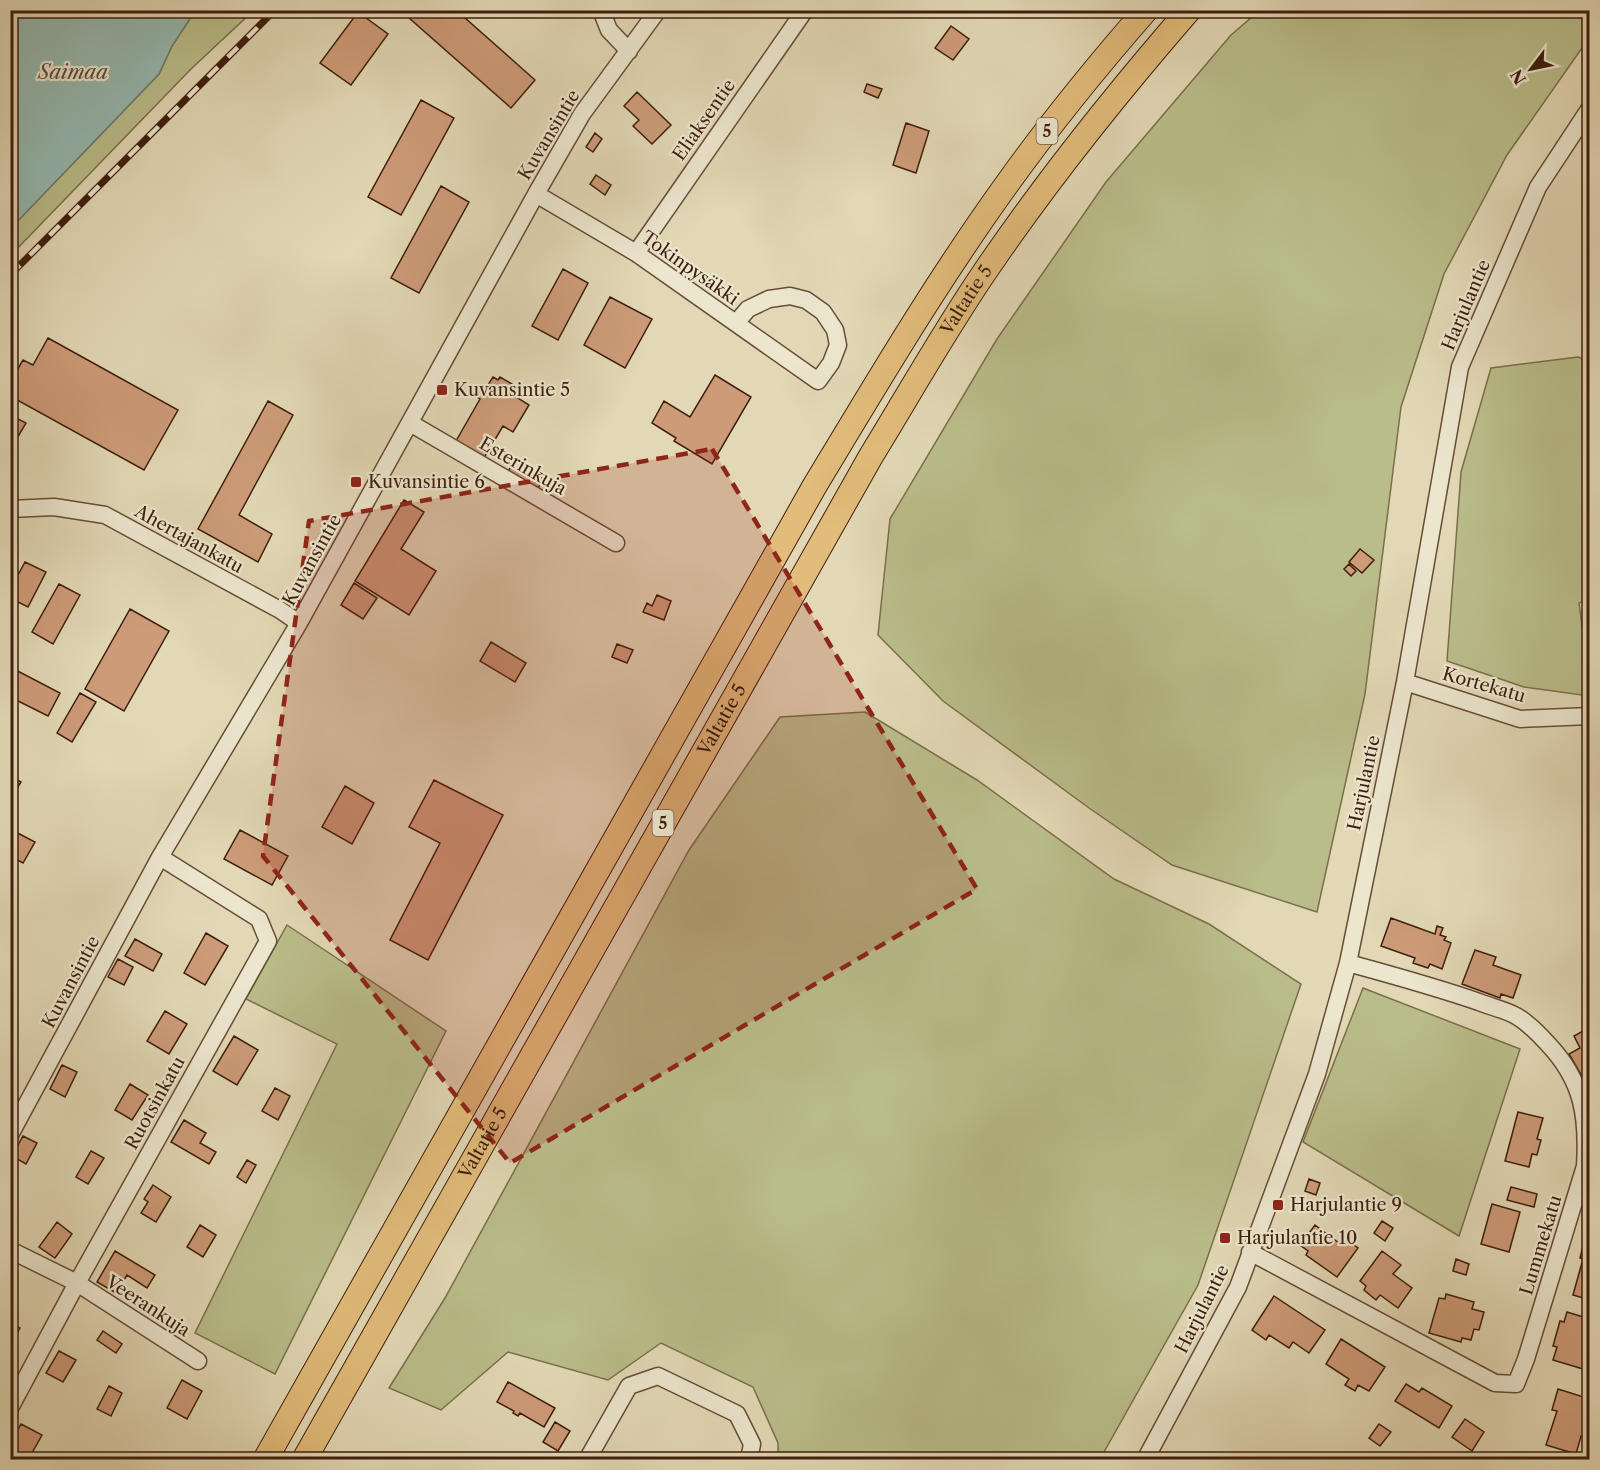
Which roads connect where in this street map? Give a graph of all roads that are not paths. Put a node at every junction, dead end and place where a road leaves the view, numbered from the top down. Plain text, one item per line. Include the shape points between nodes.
1 (601, 10) edge
2 (658, 10) edge
3 (805, 10) edge
4 (1189, 10) edge
5 (1197, 10) edge
6 (1145, 12) edge
7 (1155, 49) junction
8 (628, 51) junction
9 (1590, 108) edge
10 (536, 194) junction
11 (636, 253) junction
12 (736, 323) junction
13 (410, 423) junction
14 (10, 509) edge
15 (616, 543) dead end
16 (299, 623) junction
17 (1405, 682) junction
18 (1590, 716) edge
19 (160, 857) junction
20 (1348, 963) junction
21 (10, 1135) edge
22 (10, 1250) edge
23 (1250, 1252) junction
24 (77, 1283) junction
25 (198, 1361) dead end
26 (10, 1408) edge
27 (265, 1460) edge
28 (304, 1460) edge
29 (587, 1460) edge
30 (749, 1460) edge
31 (1145, 1460) edge

1 - 8 street via 609,30
2 - 8 street, Kuvansintie
3 - 11 street, Eliaksentie
4 - 7 highway, Valtatie 5 / 5
5 - 7 highway
6 - 27 highway, Valtatie 5 / 5 via 1072,98 1007,184 882,373
7 - 28 highway, Valtatie 5 / 5 via 1038,196 985,271 871,456
8 - 10 street, Kuvansintie via 582,114
9 - 17 street, Harjulantie via 1538,187 1460,367
10 - 11 street, Tokinpysäkki
10 - 13 street, Kuvansintie
11 - 12 street, Tokinpysäkki
12 - 12 street, Tokinpysäkki via 818,381 838,345 835,330 823,312 806,300 790,296 770,299 748,309
13 - 15 street, Esterinkuja
13 - 16 street, Kuvansintie
14 - 16 street, Ahertajankatu via 54,507 105,515
16 - 19 street, Kuvansintie
17 - 18 street, Kortekatu via 1520,719
17 - 20 street, Harjulantie
19 - 21 street, Kuvansintie
19 - 24 street, Ruotsinkatu via 259,918 268,941
20 - 23 street, Harjulantie via 1317,1074
20 - 23 street, Lummekatu via 1442,989 1516,1016 1560,1056 1576,1082 1587,1137 1585,1166 1516,1384 1495,1383
22 - 24 street, Veerankuja
23 - 31 street, Harjulantie via 1238,1287
24 - 25 street, Veerankuja
24 - 26 street, Ruotsinkatu
29 - 30 street via 629,1386 658,1376 737,1414 752,1444

